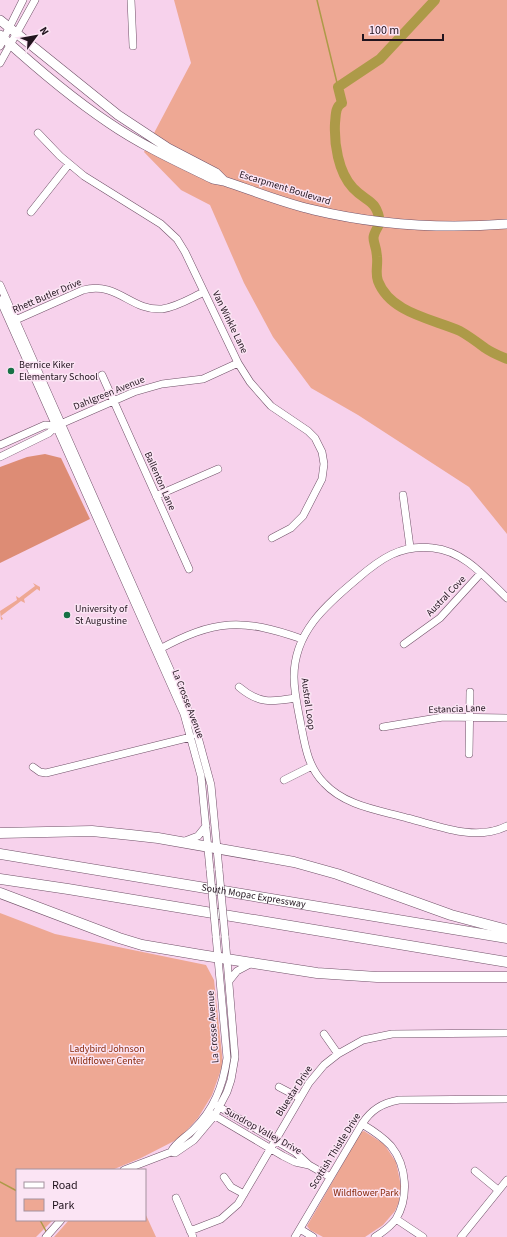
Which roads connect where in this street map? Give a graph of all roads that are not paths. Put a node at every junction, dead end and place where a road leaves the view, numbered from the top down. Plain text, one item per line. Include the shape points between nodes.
1 (23, 0) edge
2 (35, 0) edge
3 (131, 0) edge
4 (0, 20) edge
5 (13, 30) junction
6 (4, 41) edge
7 (133, 46) dead end
8 (0, 63) edge
9 (38, 133) dead end
10 (69, 164) junction
11 (224, 181) junction
12 (31, 212) dead end
13 (507, 224) edge
14 (0, 285) edge
15 (204, 292) junction
16 (0, 300) edge
17 (13, 321) junction
18 (238, 363) junction
19 (102, 375) dead end
20 (113, 400) junction
21 (59, 425) junction
22 (0, 445) edge
23 (0, 457) edge
24 (218, 469) dead end
25 (403, 495) dead end
26 (156, 496) junction
27 (272, 538) dead end
28 (410, 548) junction
29 (189, 569) dead end
30 (481, 573) junction
31 (507, 598) edge
32 (302, 640) junction
33 (404, 644) dead end
34 (159, 649) junction
35 (239, 687) dead end
36 (470, 692) dead end
37 (296, 698) junction
38 (470, 717) junction
39 (507, 718) edge
40 (384, 727) dead end
41 (191, 738) junction
42 (469, 754) dead end
43 (312, 766) junction
44 (33, 767) dead end
45 (284, 780) dead end
46 (206, 825) junction
47 (507, 826) edge
48 (0, 833) edge
49 (179, 842) junction
50 (212, 848) junction
51 (0, 854) edge
52 (0, 879) edge
53 (0, 893) edge
54 (507, 930) edge
55 (507, 938) edge
56 (222, 958) junction
57 (507, 962) edge
58 (253, 963) junction
59 (507, 977) edge
60 (229, 981) junction
61 (507, 1033) edge
62 (324, 1034) dead end
63 (338, 1054) junction
64 (279, 1087) dead end
65 (300, 1098) junction
66 (507, 1099) edge
67 (217, 1106) junction
68 (212, 1113) junction
69 (362, 1124) junction
70 (275, 1140) junction
71 (270, 1148) junction
72 (309, 1165) junction
73 (127, 1169) edge
74 (474, 1171) dead end
75 (224, 1177) dead end
76 (330, 1177) junction
77 (507, 1180) edge
78 (498, 1190) junction
79 (244, 1194) junction
80 (176, 1198) dead end
81 (396, 1219) junction
82 (60, 1221) edge
83 (300, 1229) junction
84 (192, 1234) edge
85 (46, 1237) edge
86 (295, 1237) edge
87 (313, 1237) edge
88 (375, 1237) edge
89 (423, 1237) edge
90 (461, 1237) edge

1 - 5 street
2 - 5 street
3 - 7 street
4 - 5 main road, Escarpment Boulevard
5 - 6 street
5 - 11 main road, Escarpment Boulevard via 118,115 168,148 216,173
6 - 8 street
6 - 11 main road, Escarpment Boulevard via 109,123 177,162 213,179
9 - 10 street, Van Winkle Lane
10 - 12 street
10 - 15 street, Van Winkle Lane via 89,180 172,233 185,252
11 - 13 main road, Escarpment Boulevard via 314,210 355,218 418,226 463,227
14 - 17 street, La Crosse Avenue
15 - 17 street, Rhett Butler Drive via 175,306 157,309 143,307 109,289 94,288 83,290
15 - 18 street, Van Winkle Lane
16 - 17 street, La Crosse Avenue
17 - 21 street, La Crosse Avenue
18 - 20 street, Dahlgreen Avenue via 203,379 154,386
18 - 27 street, Van Winkle Lane via 265,400 312,434 324,457 322,479 303,516 291,528
19 - 20 street, Ballenton Lane
20 - 21 street, Dahlgreen Avenue
20 - 26 street, Ballenton Lane
21 - 22 street, Dahlgreen Avenue via 45,425
21 - 23 street, Dahlgreen Avenue via 49,433
21 - 34 street, La Crosse Avenue
24 - 26 street
25 - 28 street
26 - 29 street, Ballenton Lane
28 - 30 street, Austral Loop via 434,548 451,552
28 - 32 street, Austral Loop via 390,554 374,564 321,610
30 - 31 street, Austral Loop
30 - 33 street, Austral Cove via 440,618
32 - 34 street via 263,626 232,624 207,628
32 - 37 street, Austral Loop via 294,676
34 - 41 street, La Crosse Avenue
34 - 50 street, La Crosse Avenue via 188,706 200,742 211,785
35 - 37 street via 251,696 266,701
36 - 38 street
37 - 43 street, Austral Loop via 305,748
38 - 39 street, Estancia Lane
38 - 40 street, Estancia Lane via 443,718
38 - 42 street
41 - 44 street via 46,773
41 - 46 street, La Crosse Avenue via 201,776
43 - 45 street
43 - 47 street, Austral Loop via 328,787 355,803 460,832 484,833
46 - 49 street via 202,833 193,839
46 - 50 street, La Crosse Avenue
48 - 49 highway via 92,832
49 - 50 highway
50 - 54 highway via 294,862 337,874 451,915
50 - 56 street, La Crosse Avenue, bridge via 210,870 216,936
50 - 56 street, La Crosse Avenue, bridge via 219,870 225,936
51 - 55 highway, South Mopac Expressway
52 - 57 highway
53 - 56 highway via 78,924 142,945
56 - 58 highway
56 - 60 street, La Crosse Avenue
56 - 67 street, La Crosse Avenue via 227,1058
58 - 59 highway via 316,973 377,977
58 - 60 street via 238,970
60 - 67 street, La Crosse Avenue via 235,1057 231,1080
61 - 63 street, Bluestar Drive via 392,1034 363,1040
62 - 63 street
63 - 65 street, Bluestar Drive via 318,1072
64 - 65 street
65 - 70 street, Bluestar Drive
66 - 69 street, Scottish Thistle Drive via 393,1101 375,1109
67 - 68 street, La Crosse Avenue
67 - 70 street, Sundrop Valley Drive
68 - 71 street, Sundrop Valley Drive
68 - 73 street, La Crosse Avenue via 171,1152
69 - 76 street, Scottish Thistle Drive
69 - 81 street via 388,1142 402,1165 404,1193
70 - 71 street, Bluestar Drive
70 - 72 street, Sundrop Valley Drive via 296,1152
71 - 72 street, Sundrop Valley Drive via 296,1162
71 - 79 street, Bluestar Drive
72 - 76 street, Sundrop Valley Drive
74 - 78 street
75 - 79 street via 231,1186
76 - 83 street, Scottish Thistle Drive
77 - 78 street
78 - 90 street
79 - 84 street, Bluestar Drive via 225,1217
80 - 84 street
81 - 88 street
81 - 89 street
82 - 85 street
83 - 86 street, Scottish Thistle Drive
83 - 87 street

